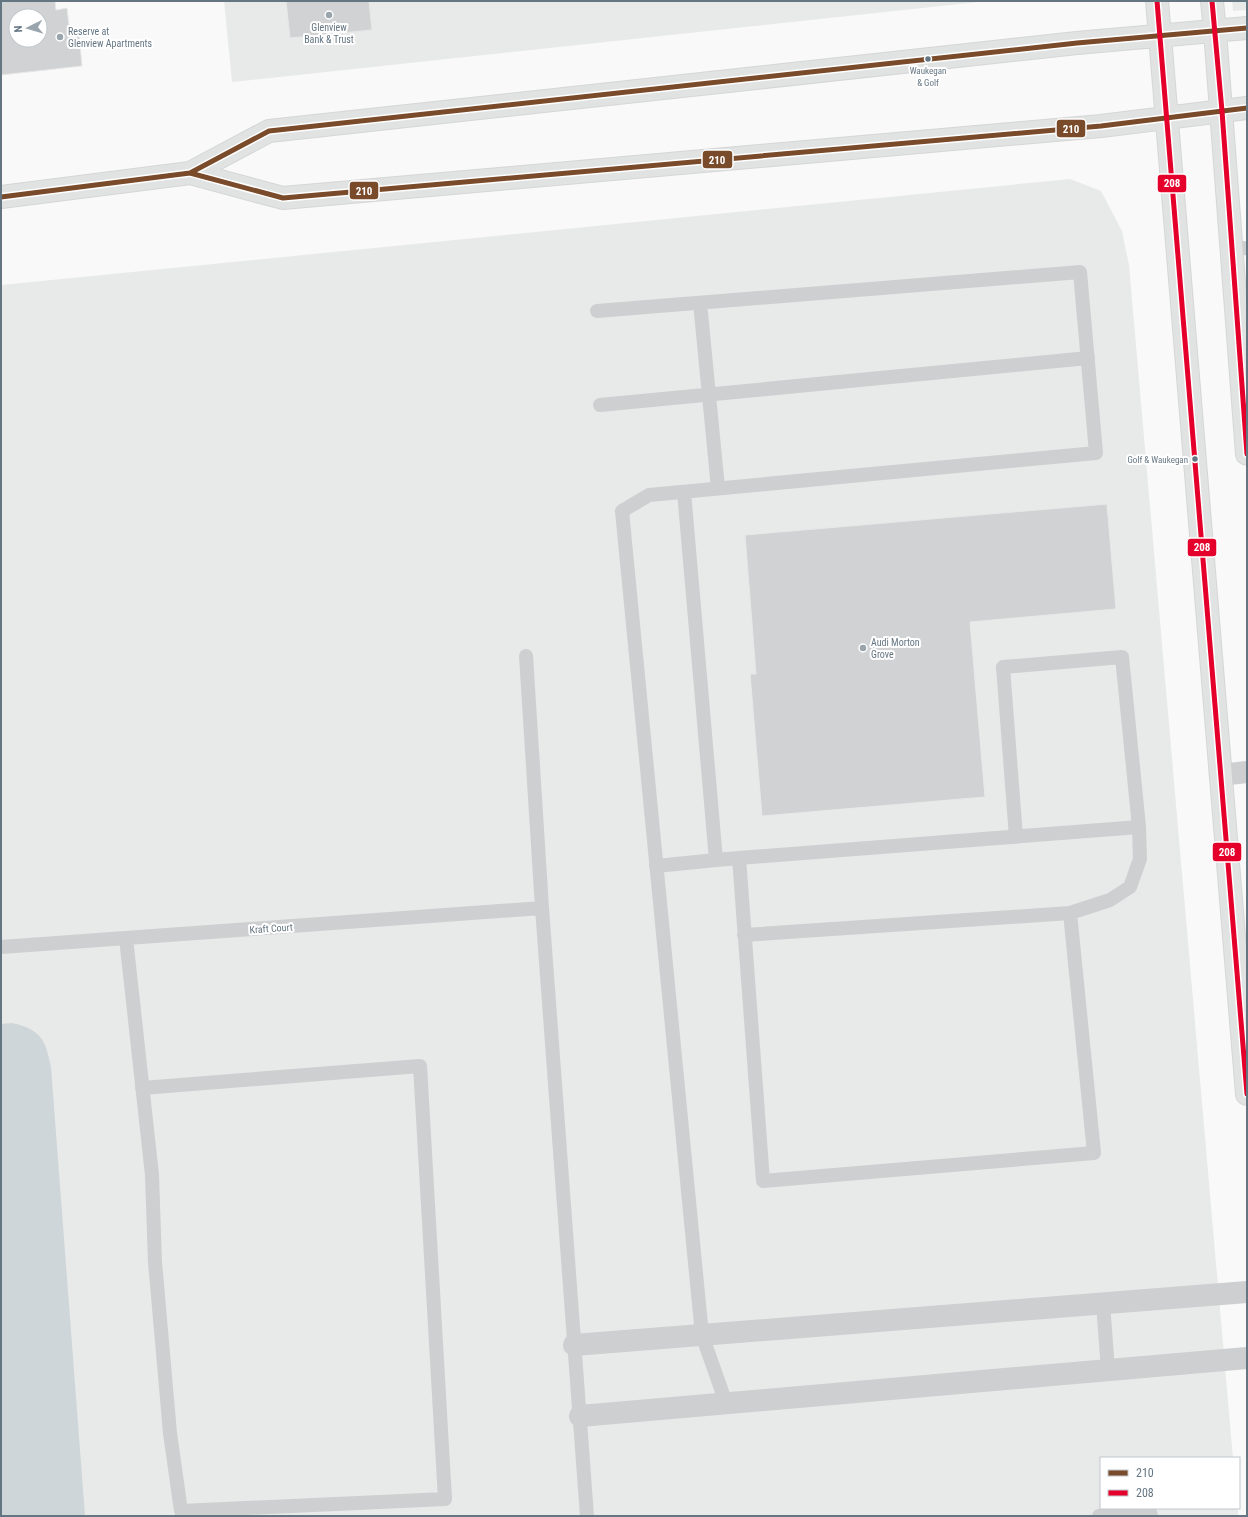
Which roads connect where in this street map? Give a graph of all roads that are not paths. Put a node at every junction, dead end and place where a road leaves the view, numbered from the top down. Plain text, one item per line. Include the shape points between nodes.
1 (1157, 1) edge
2 (1212, 1) edge
3 (1247, 28) edge
4 (1215, 31) junction
5 (1160, 36) junction
6 (1247, 108) edge
7 (1222, 111) junction
8 (1166, 118) junction
9 (190, 174) junction
10 (1, 197) edge
11 (1239, 248) edge
12 (700, 303) junction
13 (597, 311) dead end
14 (1243, 345) edge
15 (1088, 358) junction
16 (709, 394) junction
17 (1245, 399) edge
18 (600, 405) dead end
19 (1247, 454) edge
20 (718, 488) junction
21 (684, 492) junction
22 (526, 656) dead end
23 (1247, 772) edge
24 (1220, 775) junction
25 (1139, 827) junction
26 (1016, 837) junction
27 (739, 858) junction
28 (716, 860) junction
29 (656, 866) junction
30 (542, 908) junction
31 (1070, 913) junction
32 (744, 935) junction
33 (126, 938) junction
34 (1, 947) edge
35 (142, 1088) junction
36 (1247, 1094) edge
37 (1247, 1292) edge
38 (1103, 1303) junction
39 (702, 1335) junction
40 (574, 1345) junction
41 (1247, 1358) edge
42 (1108, 1370) junction
43 (726, 1403) junction
44 (580, 1416) junction
45 (587, 1516) edge
46 (1099, 1516) edge
47 (1151, 1516) edge

1 - 5 main road
2 - 4 main road
3 - 4 main road
4 - 5 main road
4 - 7 main road
5 - 8 main road
5 - 9 main road via 269,131
6 - 7 main road
7 - 8 main road
7 - 11 main road
8 - 9 main road via 1085,128 282,198
8 - 24 main road
9 - 10 main road
11 - 14 main road
12 - 13 lane
12 - 15 lane via 1080,272
12 - 16 lane
14 - 17 main road
15 - 16 lane
15 - 20 lane via 1096,453
16 - 18 lane
16 - 20 lane
17 - 19 main road
20 - 21 lane
21 - 28 lane
21 - 29 lane via 649,495 622,511
22 - 30 lane
23 - 24 street
24 - 36 main road
25 - 26 lane
25 - 26 lane via 1122,657 1003,667
25 - 31 lane via 1140,859 1130,887 1110,900
26 - 27 lane
27 - 28 lane
27 - 32 lane
28 - 29 lane
29 - 39 lane
30 - 33 lane, Kraft Court
30 - 40 lane
31 - 32 lane
31 - 32 lane via 1094,1153 763,1181
33 - 34 lane, Kraft Court
33 - 35 lane
35 - 35 lane via 152,1175 155,1262 170,1433 181,1511 445,1499 420,1066
37 - 38 street
38 - 39 street
38 - 42 lane
39 - 40 street
39 - 43 lane
40 - 44 lane
41 - 42 street
42 - 43 street
43 - 44 street
44 - 45 lane
46 - 47 lane via 1150,1512

